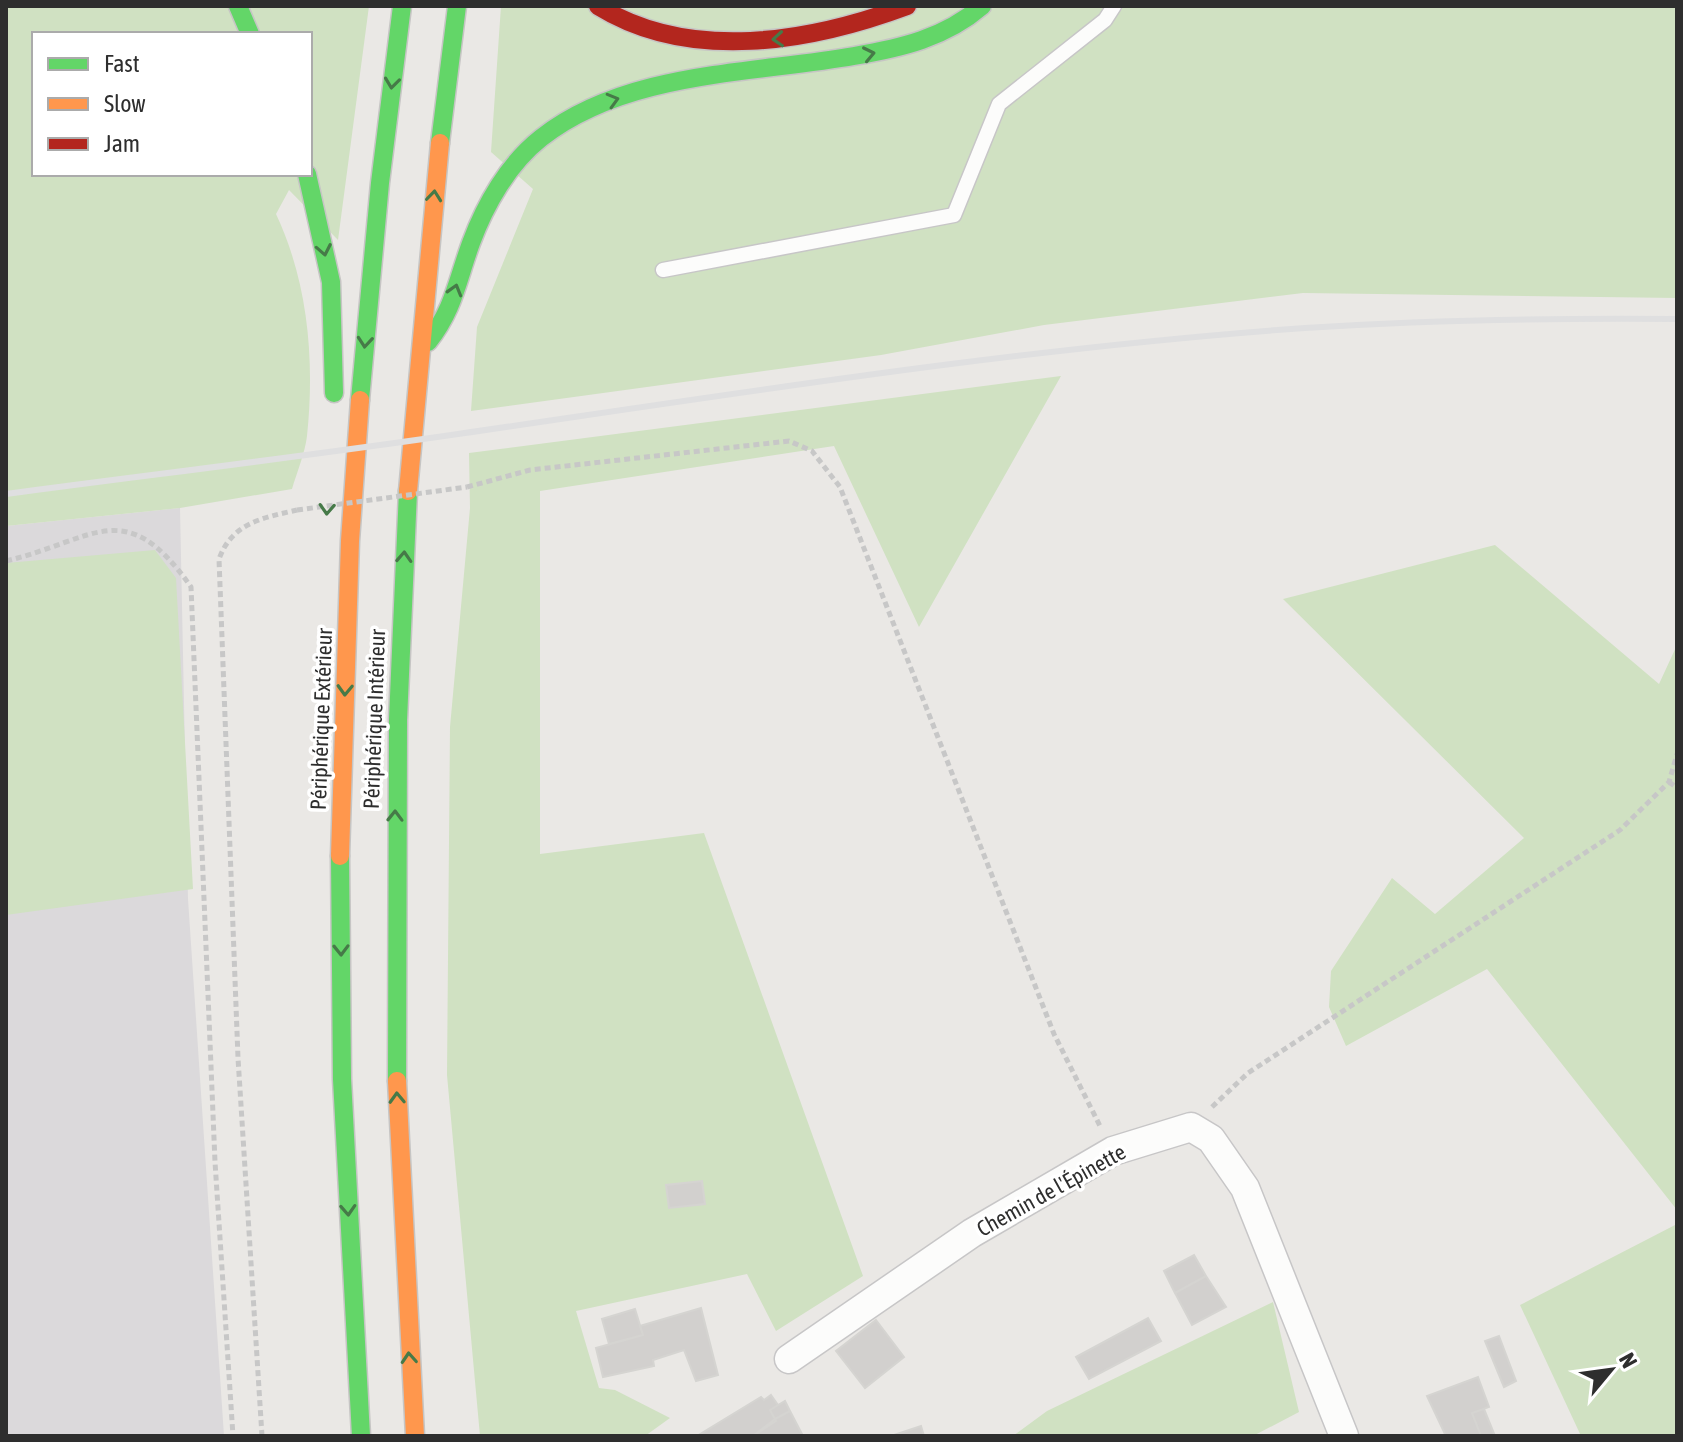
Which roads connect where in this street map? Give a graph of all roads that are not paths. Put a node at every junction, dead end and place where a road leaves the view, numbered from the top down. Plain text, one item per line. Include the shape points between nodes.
1 (238, 6) edge
2 (402, 6) edge
3 (457, 6) edge
4 (598, 6) edge
5 (864, 6) edge
6 (907, 6) edge
7 (982, 6) edge
8 (1114, 6) edge
9 (850, 25) junction
10 (249, 32) edge
11 (307, 176) edge
12 (663, 270) dead end
13 (418, 357) junction
14 (333, 411) dead end
15 (330, 573) dead end
16 (349, 612) junction
17 (789, 1359) dead end
18 (361, 1436) edge
19 (415, 1436) edge
20 (1344, 1436) edge

1 - 10 highway
2 -> 16 highway, Périphérique Extérieur via 362,369
13 -> 3 highway, Périphérique Intérieur
9 -> 4 highway via 783,39 676,40 640,29
5 - 9 lane
6 - 9 highway
13 -> 7 highway via 450,312 488,203 514,165 573,116 608,100 920,43 950,30
8 - 12 lane via 1105,20 999,104 954,215
11 -> 14 highway via 331,282
19 -> 13 highway, Périphérique Intérieur via 404,1288 393,894 402,580
15 - 16 highway
16 -> 18 highway, Périphérique Extérieur via 340,904 346,1167
17 - 20 street, Chemin de l'Épinette via 972,1233 1113,1151 1191,1127 1211,1139 1245,1188

